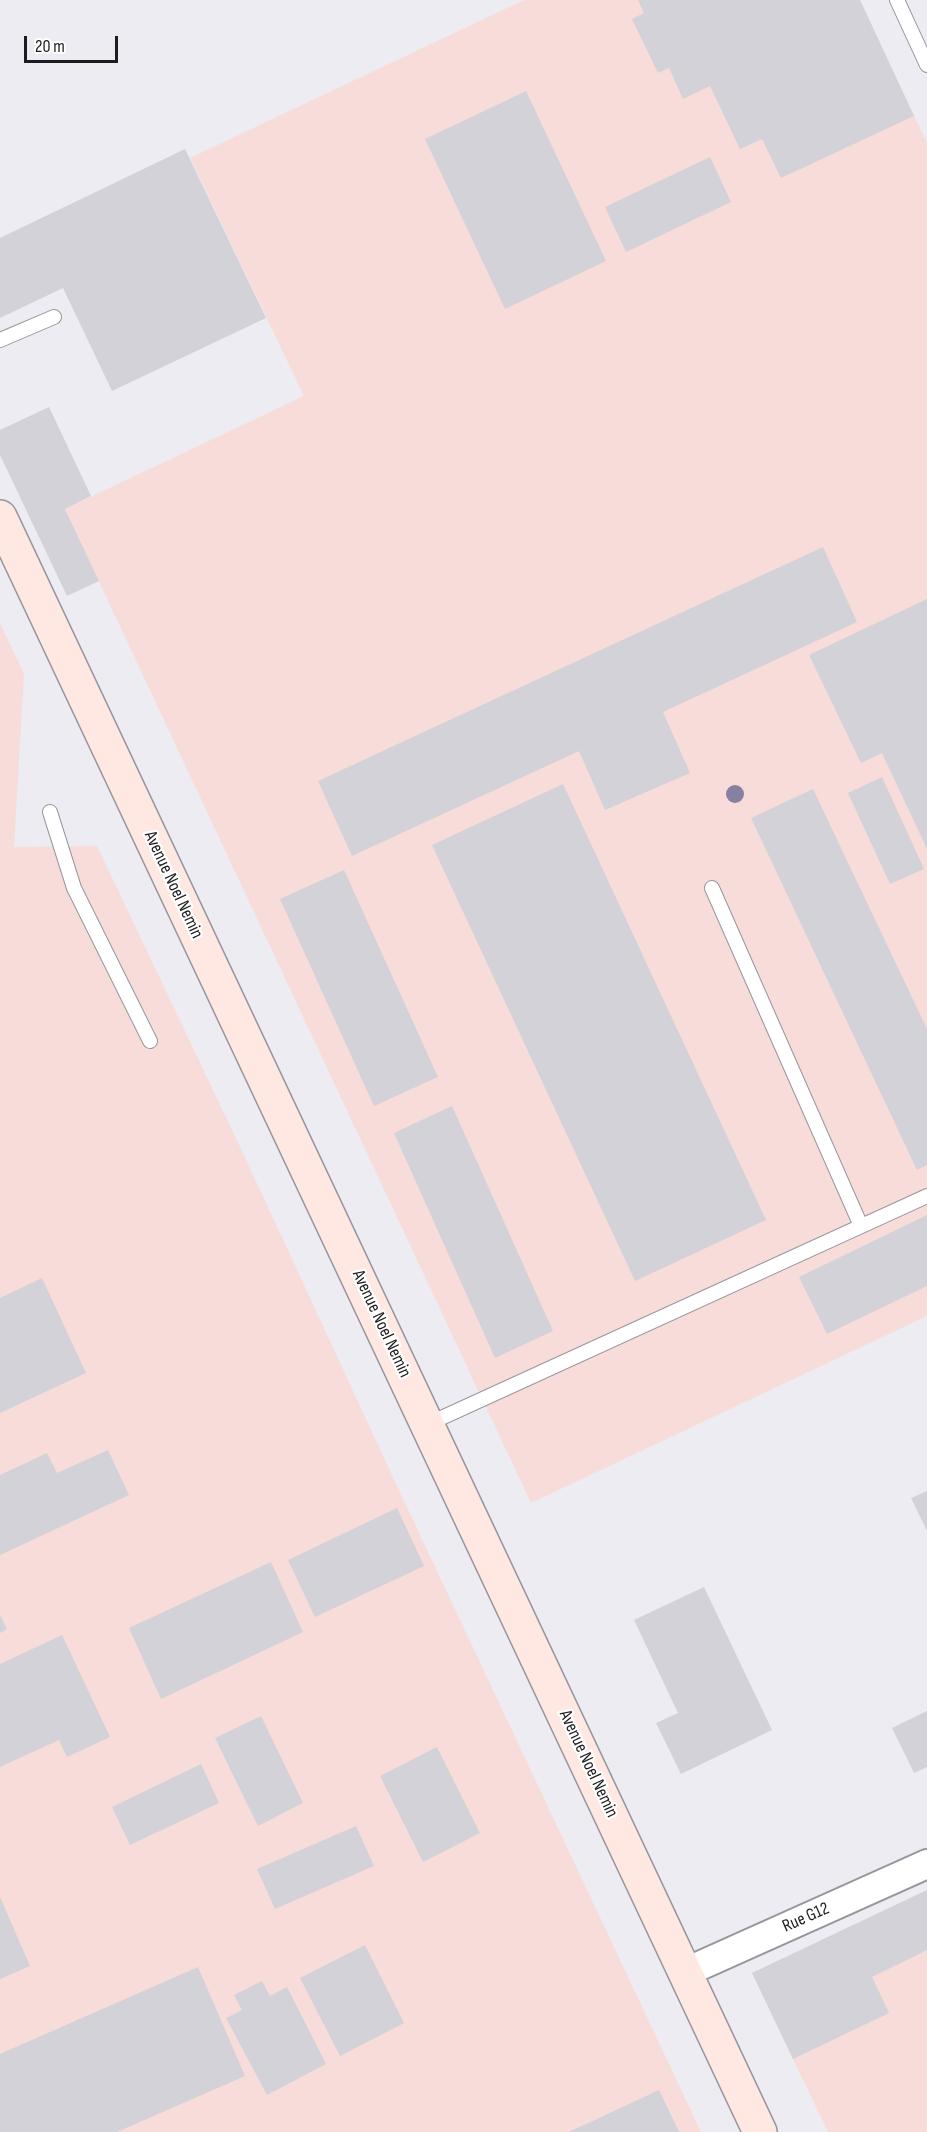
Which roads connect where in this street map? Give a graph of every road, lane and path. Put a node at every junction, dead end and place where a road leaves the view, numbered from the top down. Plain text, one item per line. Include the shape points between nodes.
1 (897, 0) edge
2 (927, 65) edge
3 (54, 317) dead end
4 (0, 339) edge
5 (0, 517) edge
6 (50, 812) dead end
7 (712, 888) dead end
8 (150, 1041) dead end
9 (927, 1196) edge
10 (861, 1226) junction
11 (428, 1424) junction
12 (927, 1864) edge
13 (686, 1972) junction
14 (760, 2132) edge

1 - 2 lane
3 - 4 lane
5 - 11 street, Avenue Noel Nemin
6 - 8 lane via 74,888
7 - 10 lane
9 - 10 lane
10 - 11 lane
11 - 13 street, Avenue Noel Nemin
12 - 13 street, Rue G12
13 - 14 street, Avenue Noel Nemin

